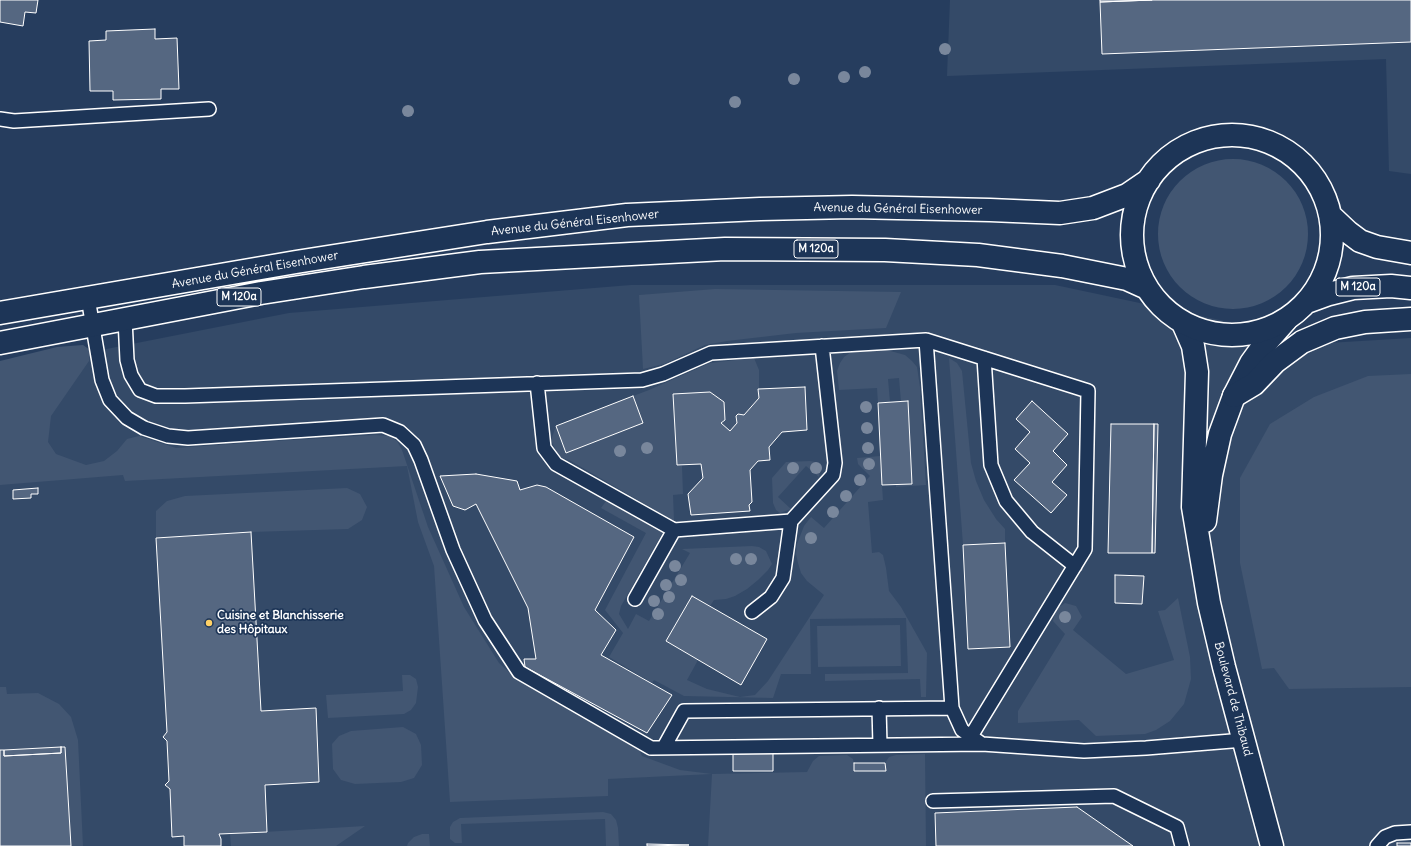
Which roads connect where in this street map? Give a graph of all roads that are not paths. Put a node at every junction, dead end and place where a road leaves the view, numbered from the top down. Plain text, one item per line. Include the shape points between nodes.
1 (209, 109) dead end
2 (0, 119) edge
3 (1149, 180) junction
4 (1331, 216) junction
5 (1411, 253) edge
6 (1147, 288) junction
7 (1411, 288) edge
8 (88, 298) junction
9 (1307, 302) junction
10 (0, 313) edge
11 (125, 319) junction
12 (1286, 320) junction
13 (1411, 320) edge
14 (1183, 323) junction
15 (93, 326) junction
16 (926, 340) junction
17 (0, 343) edge
18 (822, 346) junction
19 (984, 358) junction
20 (537, 383) junction
21 (1234, 396) junction
22 (790, 521) junction
23 (674, 530) junction
24 (1201, 550) junction
25 (1075, 566) junction
26 (635, 599) dead end
27 (752, 612) dead end
28 (879, 708) junction
29 (952, 708) junction
30 (971, 736) junction
31 (1244, 740) junction
32 (982, 744) junction
33 (880, 745) junction
34 (664, 748) junction
35 (933, 801) dead end
36 (1411, 832) edge
37 (1182, 846) edge
38 (1272, 846) edge
39 (1377, 846) edge

1 - 2 lane via 14,121
3 - 4 main road via 1174,154 1199,141 1220,136 1262,140 1282,148 1314,176
3 - 6 main road via 1134,215 1132,234 1133,253 1138,271
3 - 8 main road, Avenue du Général Eisenhower / M 120a via 1127,195 1093,208 1060,213 852,207 627,216 487,232
4 - 5 main road via 1360,241
4 - 9 main road via 1333,239 1329,261 1320,283
6 - 11 main road, Avenue du Général Eisenhower / M 120a via 1127,279 1062,266 978,256 885,250 725,249 480,262 261,293
6 - 14 main road via 1169,314
7 - 9 main road, M 120a via 1353,288
8 - 10 main road, Avenue du Général Eisenhower / M 120a
8 - 15 lane
9 - 12 main road
11 - 15 main road, Avenue du Général Eisenhower / M 120a
11 - 20 lane via 127,360 131,375 140,390 156,396
12 - 14 main road via 1266,330 1246,335 1224,335 1203,331
12 - 21 main road, Boulevard de Thibaud via 1251,363
13 - 21 main road via 1365,322 1335,328 1302,342 1276,362 1254,384
14 - 24 main road, Boulevard de Thibaud via 1193,346 1197,372 1193,507
15 - 17 main road, Avenue du Général Eisenhower / M 120a
15 - 34 lane via 102,380 110,400 127,418 144,428 168,436 188,438 383,425 400,432 414,446 421,460 453,550 485,620 519,672 651,748
16 - 18 lane
16 - 19 lane
16 - 29 lane
18 - 20 lane via 711,353 663,374 642,380
18 - 22 lane via 835,463 833,475
19 - 25 lane via 991,465 1006,501 1032,532
19 - 25 lane via 1088,391 1085,549
20 - 23 lane via 544,448 556,464
21 - 24 main road, Boulevard de Thibaud via 1220,434 1210,475
22 - 23 lane
22 - 27 lane via 783,578 771,597
23 - 26 lane
24 - 31 main road, Boulevard de Thibaud via 1209,603
25 - 30 lane
28 - 29 lane
28 - 33 lane
28 - 34 lane via 684,712
29 - 30 lane via 962,730
30 - 32 lane
31 - 32 lane via 1084,751
31 - 38 main road, Boulevard de Thibaud
32 - 33 lane
33 - 34 lane
35 - 37 lane via 1114,796 1177,827
36 - 39 lane via 1395,833 1385,837

